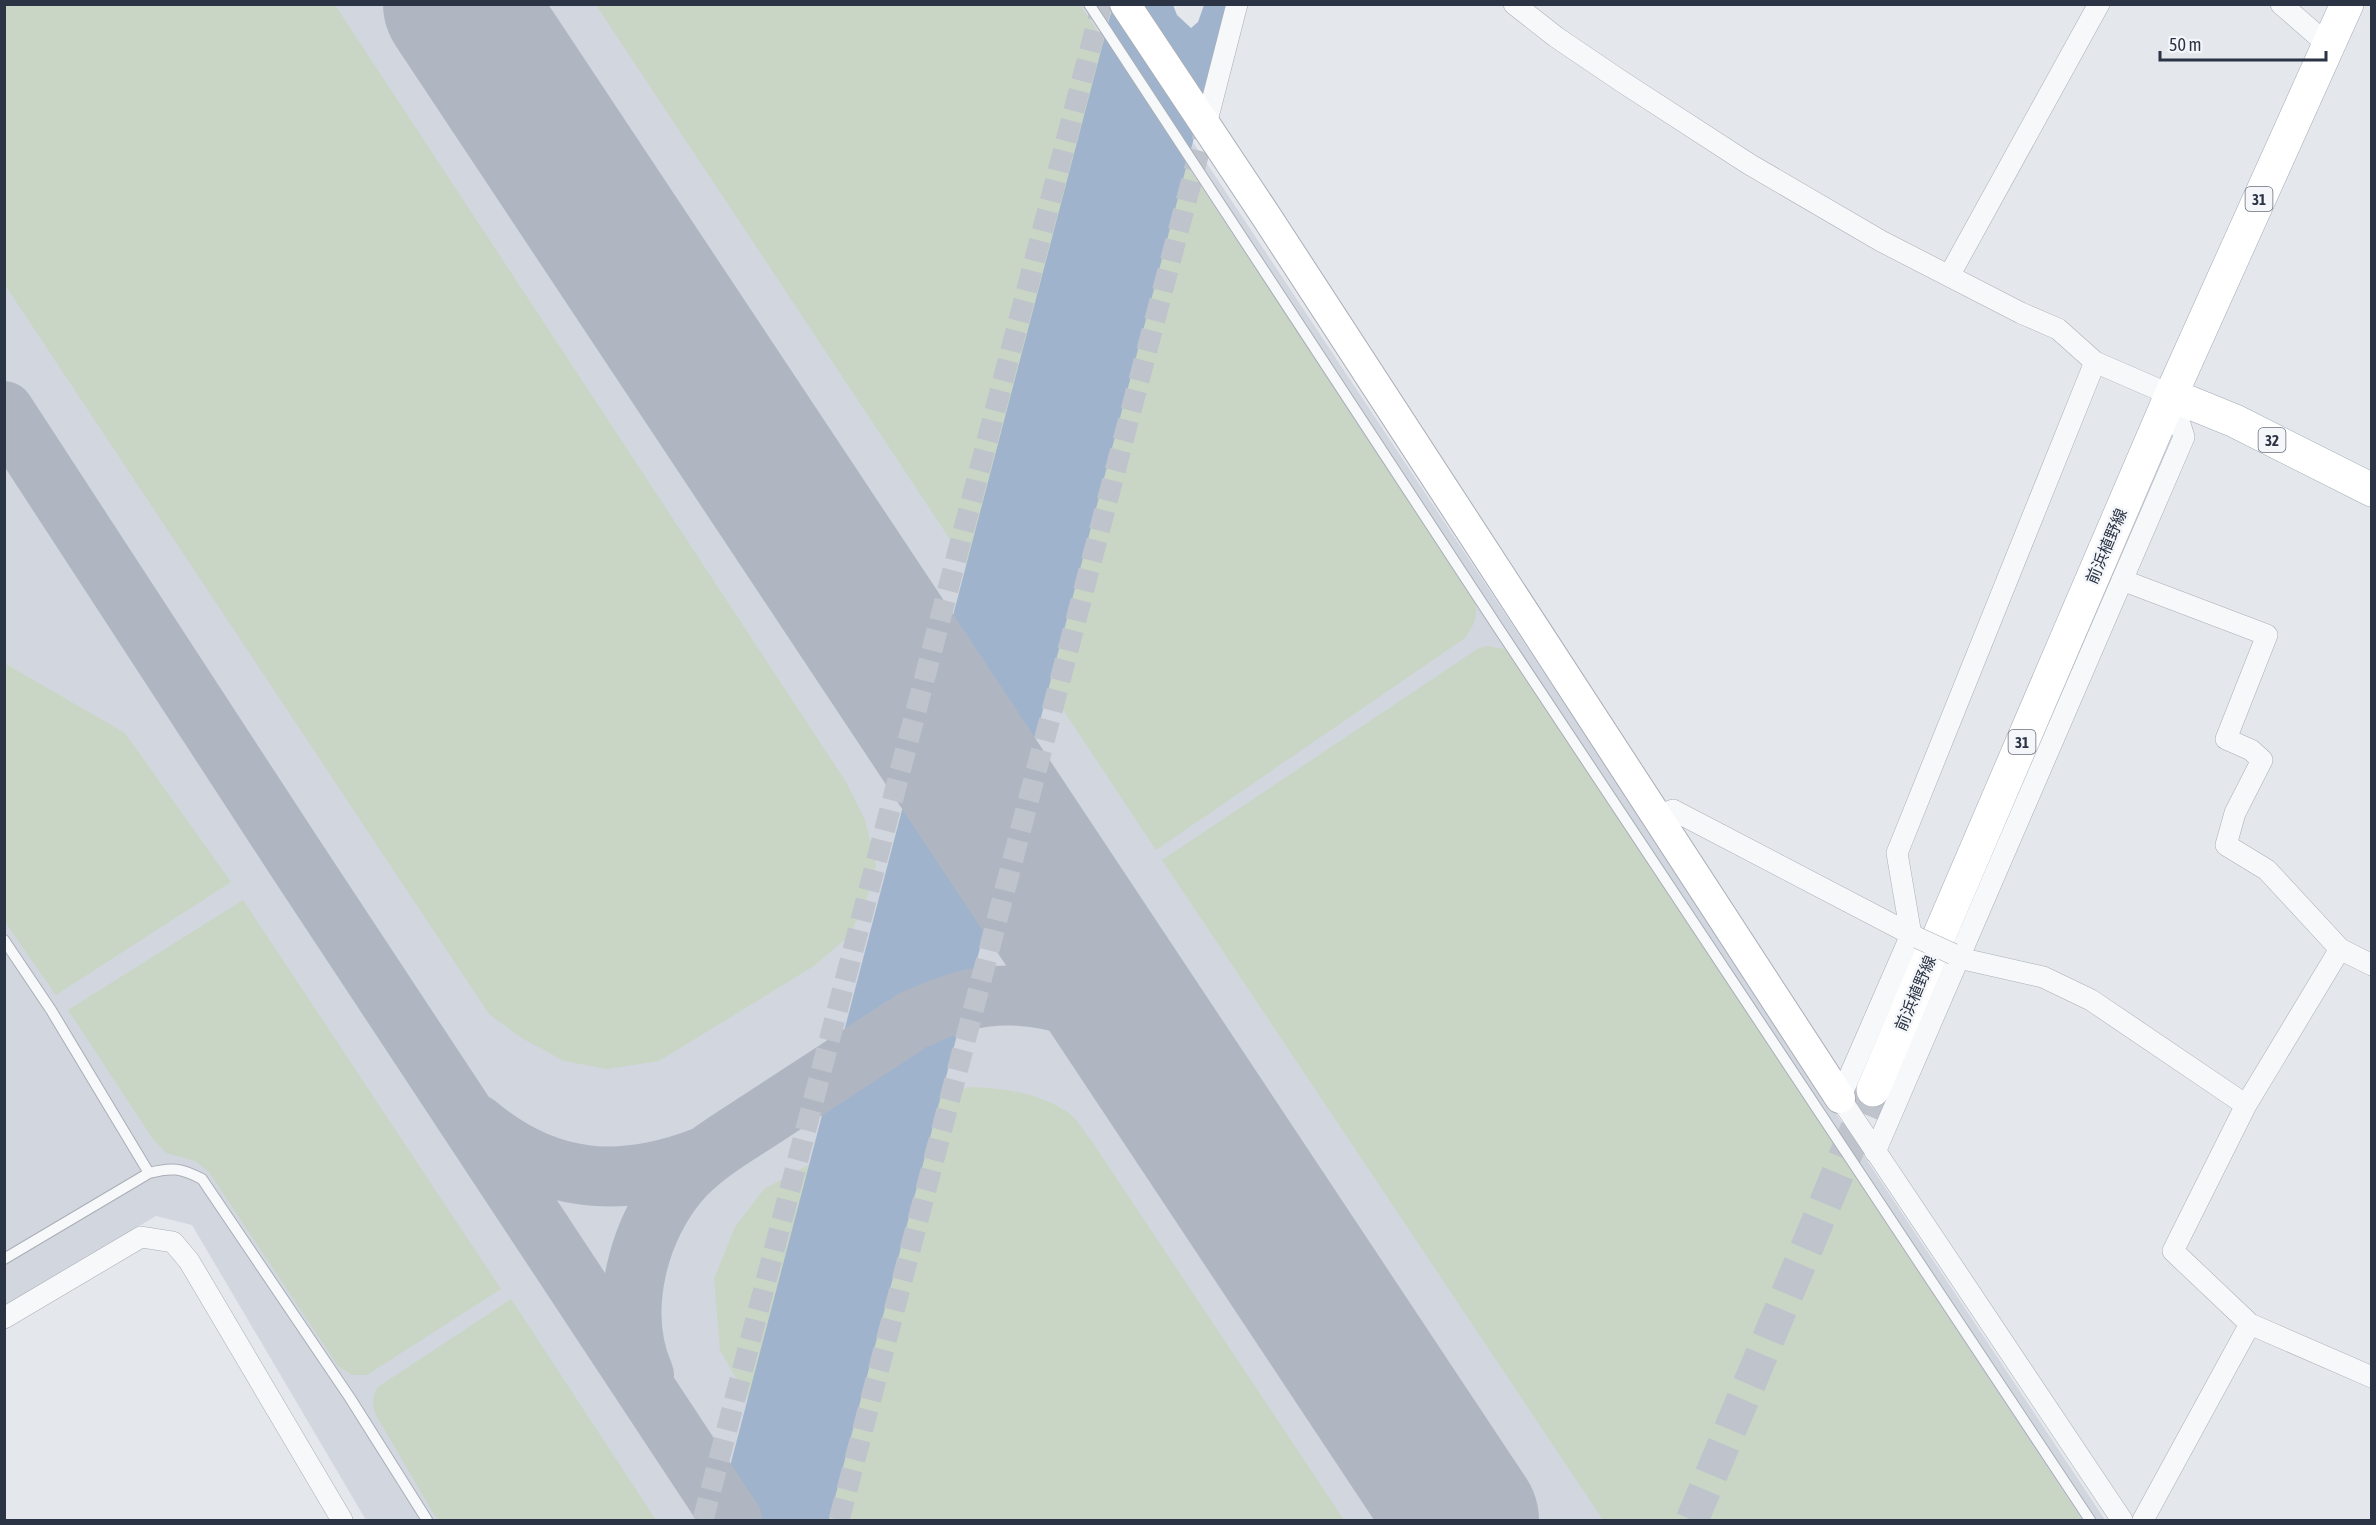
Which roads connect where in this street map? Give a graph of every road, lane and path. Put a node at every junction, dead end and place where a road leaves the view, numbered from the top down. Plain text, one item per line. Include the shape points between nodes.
1 (1089, 4) edge
2 (1125, 4) edge
3 (1237, 4) edge
4 (2099, 4) edge
5 (2281, 4) edge
6 (2347, 4) edge
7 (1523, 7) edge
8 (2328, 45) junction
9 (1208, 117) tunnel mouth
10 (1949, 276) junction
11 (2095, 362) junction
12 (2171, 394) junction
13 (2372, 490) edge
14 (2122, 580) junction
15 (1657, 816) junction
16 (1915, 936) junction
17 (4, 940) edge
18 (2340, 949) junction
19 (1956, 956) junction
20 (2372, 965) edge
21 (1873, 1090) tunnel mouth
22 (1840, 1098) junction
23 (2246, 1105) junction
24 (1875, 1152) junction
25 (149, 1173) junction
26 (4, 1259) edge
27 (4, 1318) edge
28 (2250, 1324) junction
29 (2372, 1377) edge
30 (342, 1521) edge
31 (427, 1521) edge
32 (2090, 1521) edge
33 (2122, 1521) edge
34 (2143, 1521) edge

1 - 32 lane
2 - 15 street
3 - 9 street
4 - 10 street
5 - 8 street
6 - 8 main road, 前浜植野線 / 31
7 - 10 street via 1621,81 1749,164
8 - 12 main road, 前浜植野線 / 31
10 - 11 street via 2058,328
11 - 12 street
11 - 16 street via 1897,853
12 - 13 main road, 32 via 2235,421
12 - 14 street via 2184,437
12 - 21 main road, 前浜植野線 / 31
14 - 18 street via 2267,635 2226,739 2251,750 2262,760 2235,813 2226,845 2267,870
14 - 19 street
15 - 16 street via 1673,810
15 - 22 street
16 - 19 street, bridge
16 - 22 street
17 - 25 lane
18 - 20 street
18 - 23 street
19 - 23 street via 2043,977 2091,1000
19 - 24 street
22 - 24 street
23 - 28 street via 2173,1251
24 - 33 street
25 - 26 lane
25 - 31 lane via 170,1167 202,1179 350,1398
27 - 30 street via 141,1237 173,1242 189,1261
28 - 29 street
28 - 34 street

